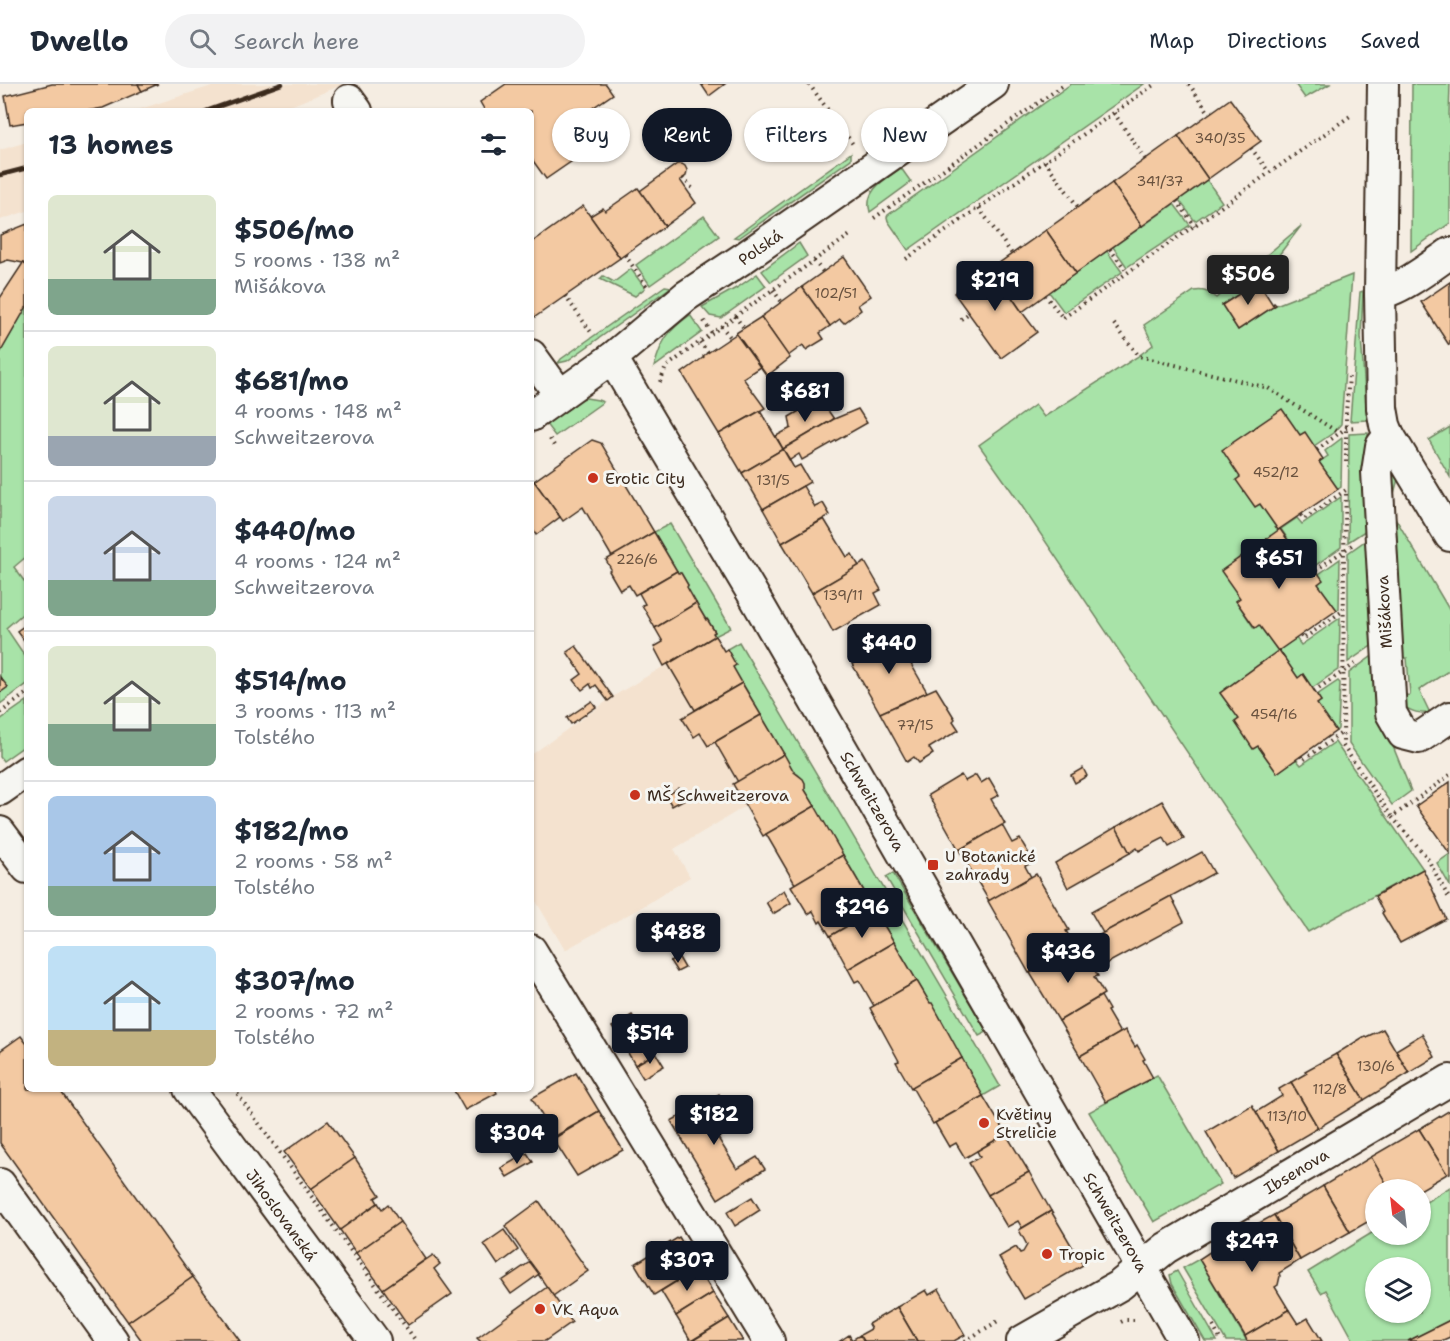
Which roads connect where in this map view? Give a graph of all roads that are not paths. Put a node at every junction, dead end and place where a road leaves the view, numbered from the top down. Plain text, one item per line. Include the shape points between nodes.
1 (993, 84) edge
2 (1383, 84) edge
3 (1450, 253) edge
4 (1380, 293) junction
5 (612, 358) junction
6 (534, 359) edge
7 (560, 395) junction
8 (534, 414) edge
9 (1389, 435) junction
10 (1450, 536) edge
11 (1450, 717) edge
12 (24, 773) edge
13 (0, 790) edge
14 (0, 832) edge
15 (24, 864) edge
16 (534, 955) edge
17 (1450, 1080) edge
18 (191, 1092) edge
19 (0, 1184) edge
20 (1143, 1268) junction
21 (113, 1341) edge
22 (375, 1341) edge
23 (769, 1341) edge
24 (1022, 1341) edge
25 (1184, 1341) edge

1 - 5 street, Polská via 686,296
2 - 4 street
3 - 4 street via 1404,284
4 - 9 street via 1382,408
5 - 7 street, Polská
5 - 20 street, Schweitzerova
6 - 7 street
7 - 8 street, Polská
9 - 10 street
9 - 11 street, Mišákova via 1381,446 1377,472 1390,713 1403,734 1419,738
12 - 13 street
14 - 15 street
16 - 23 street
17 - 20 street, Ibsenova via 1166,1248
18 - 22 street, Jihoslovanská
19 - 21 street
20 - 24 street, Ibsenova
20 - 25 street, Schweitzerova

